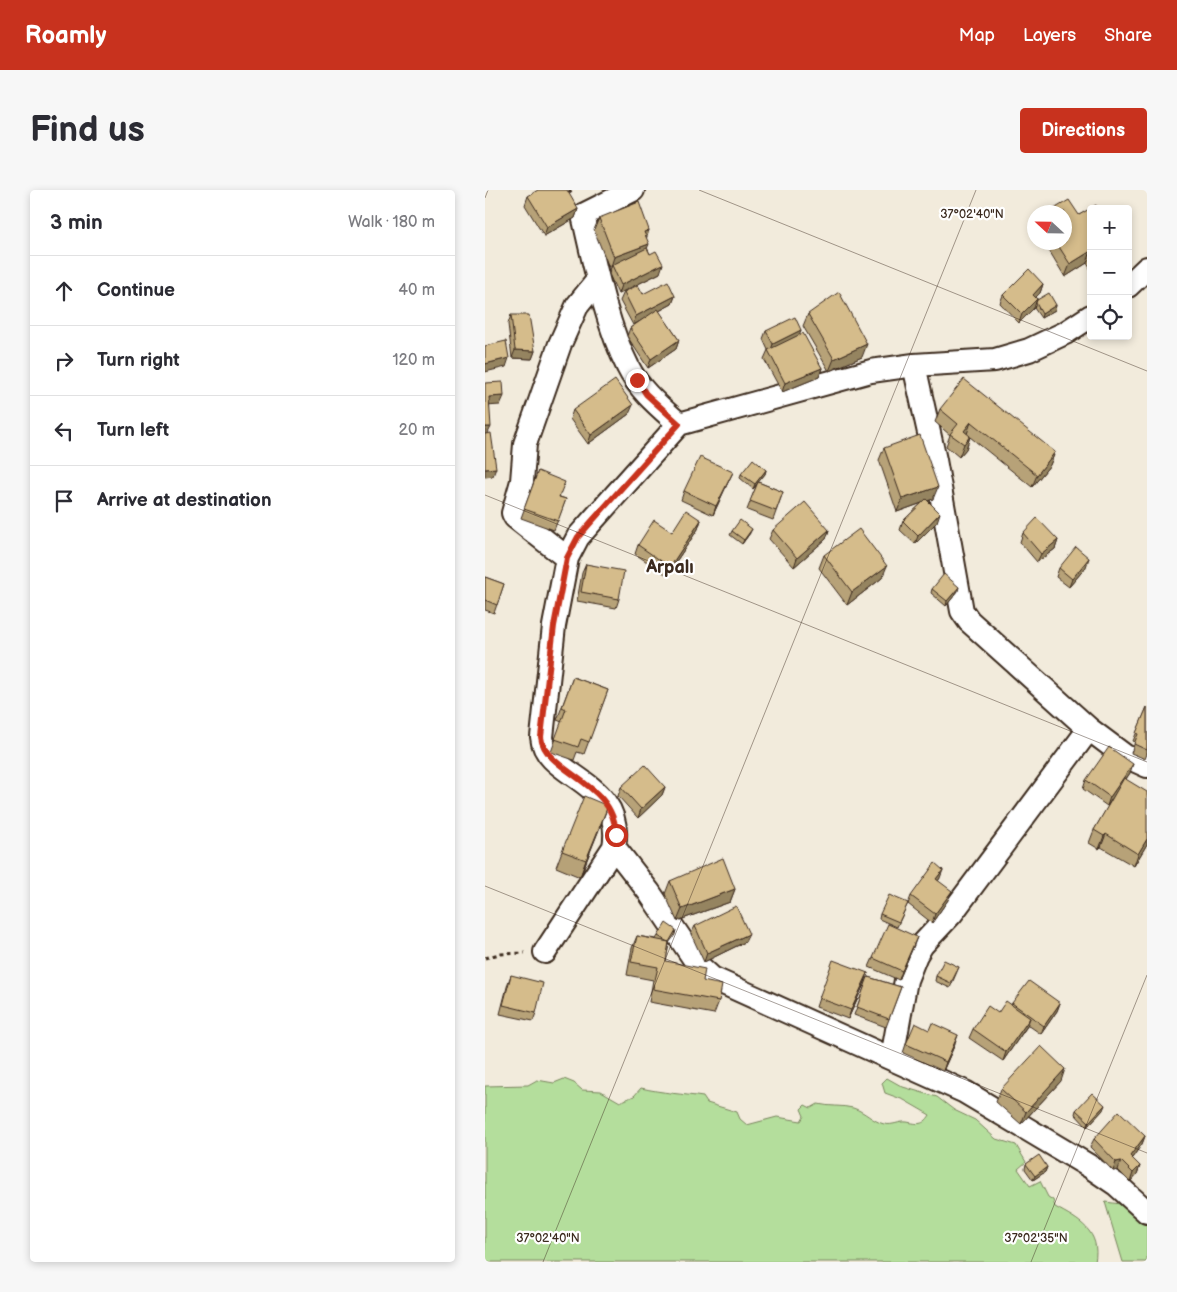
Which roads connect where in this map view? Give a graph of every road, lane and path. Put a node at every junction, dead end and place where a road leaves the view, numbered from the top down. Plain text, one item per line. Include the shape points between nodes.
1 (633, 190) edge
2 (1147, 268) edge
3 (598, 280) junction
4 (1132, 282) edge
5 (1087, 319) edge
6 (914, 365) junction
7 (679, 424) junction
8 (567, 558) junction
9 (1089, 729) junction
10 (1147, 766) edge
11 (614, 847) junction
12 (545, 952) joint
13 (485, 958) edge
14 (892, 1058) junction
15 (1147, 1212) edge

1 - 3 street via 583,215
2 - 4 street
3 - 7 street via 628,367 646,394
3 - 8 street via 577,306 560,344 525,444 522,481 513,513
5 - 6 street via 1029,350 995,360
6 - 7 street via 871,371
6 - 9 street via 962,611 969,621
7 - 8 street via 578,537
8 - 11 street via 554,626 542,745 549,755 580,778 610,808 616,824
9 - 10 street via 1125,756
9 - 14 street via 962,900 916,955 907,980
11 - 12 street
11 - 14 street via 699,966 712,978
12 - 13 path via 499,954
14 - 15 street via 965,1092 1059,1147 1117,1185

